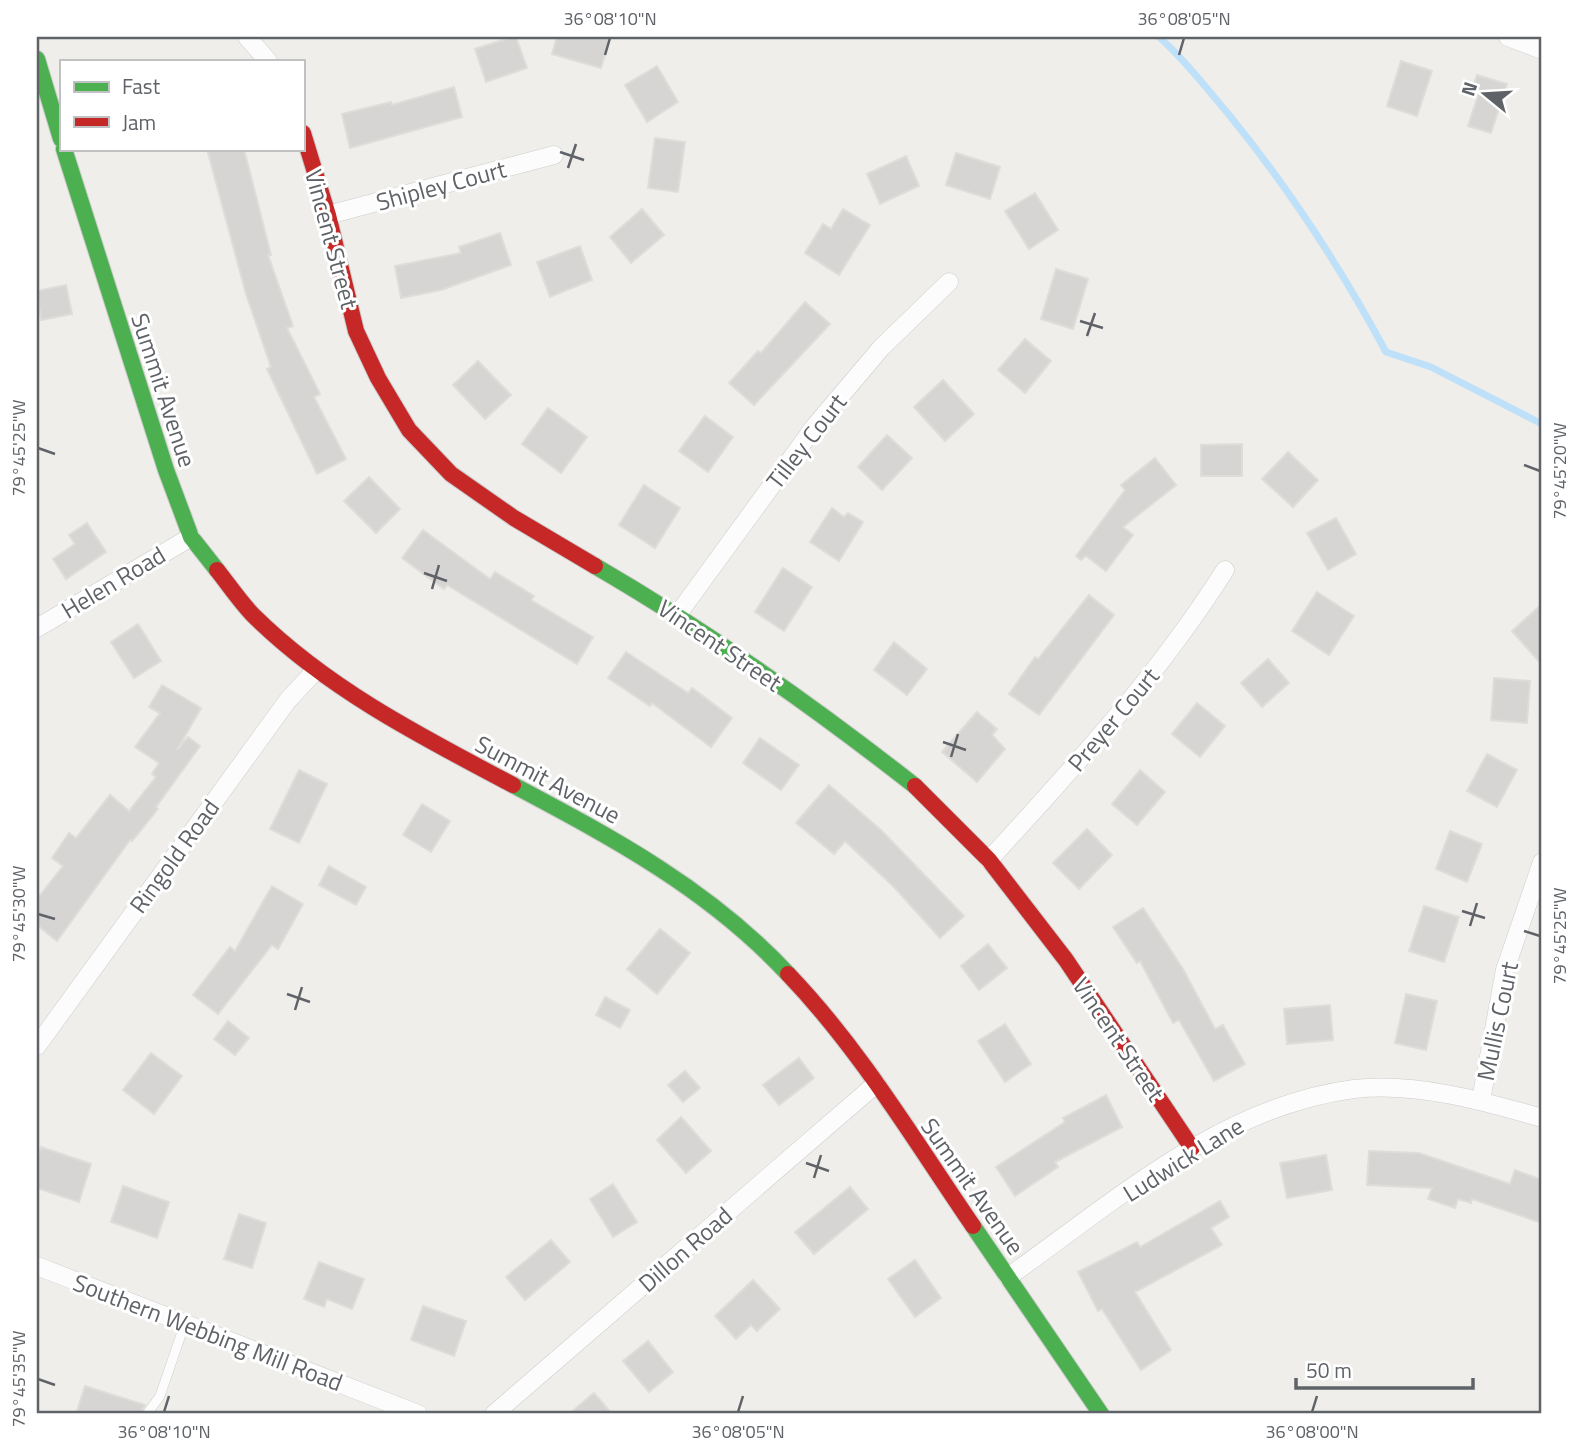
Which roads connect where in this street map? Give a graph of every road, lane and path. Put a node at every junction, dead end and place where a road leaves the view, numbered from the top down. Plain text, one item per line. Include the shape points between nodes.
1 (247, 37) edge
2 (1508, 37) edge
3 (1542, 50) edge
4 (37, 59) edge
5 (267, 60) edge
6 (60, 136) edge
7 (304, 136) edge
8 (64, 150) edge
9 (554, 155) dead end
10 (328, 215) junction
11 (950, 282) dead end
12 (191, 537) junction
13 (1225, 570) dead end
14 (678, 614) junction
15 (37, 628) edge
16 (316, 670) junction
17 (989, 860) junction
18 (1542, 862) edge
19 (37, 1046) edge
20 (876, 1084) junction
21 (1481, 1100) junction
22 (1542, 1118) edge
23 (1192, 1148) junction
24 (37, 1265) edge
25 (1008, 1277) junction
26 (185, 1323) junction
27 (147, 1414) edge
28 (418, 1414) edge
29 (494, 1414) edge
30 (1101, 1414) edge

1 - 5 street
2 - 3 street
4 - 6 main road
7 - 10 main road, Vincent Street
8 - 12 main road, Summit Avenue
9 - 10 street, Shipley Court
10 - 14 main road, Vincent Street via 356,331 409,430 451,474 514,518
11 - 14 street, Tilley Court via 881,348 816,426
12 - 15 street, Helen Road
12 - 16 main road, Summit Avenue via 253,615
13 - 17 street, Preyer Court via 1192,622 1101,737
14 - 17 main road, Vincent Street via 916,787
16 - 19 street, Ringold Road via 288,700
16 - 20 main road, Summit Avenue via 427,740 606,835 728,915 816,1003
17 - 23 main road, Vincent Street via 1066,960
18 - 21 street, Mullis Court via 1505,970
20 - 25 main road, Summit Avenue
20 - 29 street, Dillon Road
21 - 22 street, Ludwick Lane
21 - 23 street, Ludwick Lane via 1409,1090 1356,1089 1297,1100 1250,1117
23 - 25 street, Ludwick Lane
24 - 26 street, Southern Webbing Mill Road
25 - 30 main road, Summit Avenue
26 - 27 lane via 160,1396
26 - 28 street, Southern Webbing Mill Road

